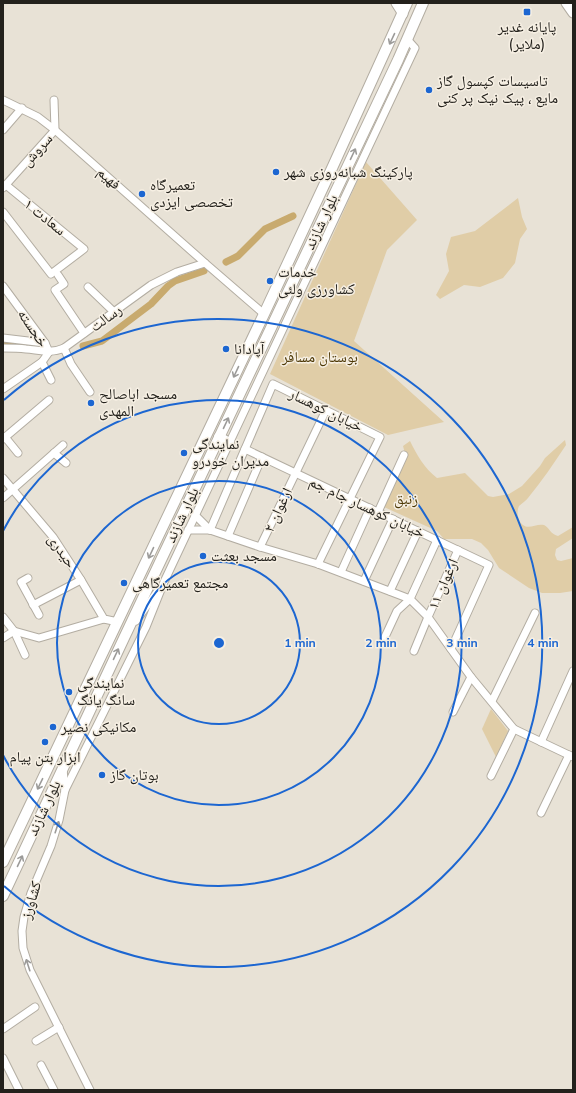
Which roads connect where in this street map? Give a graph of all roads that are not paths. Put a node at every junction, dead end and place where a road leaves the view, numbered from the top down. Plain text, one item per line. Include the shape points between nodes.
1 (396, 3) edge
2 (408, 3) edge
3 (423, 3) edge
4 (566, 3) edge
5 (573, 7) edge
6 (573, 13) edge
7 (403, 14) junction
8 (407, 39) junction
9 (3, 100) edge
10 (54, 100) dead end
11 (22, 108) junction
12 (366, 127) junction
13 (3, 130) edge
14 (55, 130) junction
15 (374, 133) junction
16 (4, 187) edge
17 (3, 212) edge
18 (205, 263) junction
19 (54, 274) junction
20 (3, 286) edge
21 (88, 287) dead end
22 (114, 312) junction
23 (264, 314) junction
24 (84, 333) junction
25 (3, 338) edge
26 (45, 343) junction
27 (3, 348) edge
28 (64, 348) junction
29 (49, 352) junction
30 (42, 362) junction
31 (51, 380) dead end
32 (3, 389) edge
33 (90, 392) dead end
34 (49, 400) dead end
35 (326, 410) junction
36 (219, 437) junction
37 (4, 438) edge
38 (229, 442) junction
39 (63, 445) dead end
40 (245, 449) junction
41 (54, 453) junction
42 (18, 454) dead end
43 (404, 455) dead end
44 (262, 457) junction
45 (66, 463) dead end
46 (295, 473) junction
47 (3, 478) edge
48 (13, 489) junction
49 (3, 498) edge
50 (350, 499) junction
51 (370, 508) junction
52 (378, 512) junction
53 (196, 515) junction
54 (393, 519) junction
55 (188, 530) junction
56 (210, 530) junction
57 (418, 531) junction
58 (228, 536) junction
59 (437, 540) junction
60 (260, 548) junction
61 (458, 550) junction
62 (318, 564) junction
63 (341, 572) junction
64 (28, 578) dead end
65 (81, 580) junction
66 (364, 581) junction
67 (164, 582) junction
68 (390, 591) junction
69 (410, 599) junction
70 (33, 605) junction
71 (535, 613) dead end
72 (39, 615) dead end
73 (3, 617) edge
74 (428, 617) junction
75 (104, 619) junction
76 (118, 622) junction
77 (14, 631) junction
78 (3, 638) edge
79 (124, 638) junction
80 (384, 639) dead end
81 (451, 649) junction
82 (414, 652) dead end
83 (25, 655) dead end
84 (573, 671) edge
85 (471, 677) junction
86 (492, 701) junction
87 (453, 712) dead end
88 (514, 729) junction
89 (541, 742) junction
90 (571, 756) edge
91 (63, 768) junction
92 (491, 776) dead end
93 (65, 790) junction
94 (541, 813) dead end
95 (3, 862) edge
96 (3, 896) edge
97 (35, 1007) dead end
98 (59, 1027) junction
99 (3, 1029) edge
100 (36, 1041) dead end
101 (3, 1058) edge
102 (41, 1066) dead end
103 (19, 1090) edge
104 (54, 1090) edge
105 (90, 1090) edge

1 - 7 main road
2 - 7 highway, بلوار شازند
3 - 8 highway, بلوار شازند
4 - 5 main road
4 - 6 main road
7 -> 23 highway, بلوار شازند
8 - 12 highway, بلوار شازند
8 - 15 street via 415,48
9 - 11 street, فهیم
10 - 14 street
11 - 13 street
11 - 14 street, فهیم
12 - 15 highway
36 -> 12 highway, بلوار شازند
14 - 16 street, سروش
14 - 18 street, فهیم
15 - 38 street
16 - 19 street, سعادت ۱ via 84,249
17 - 19 street
18 - 22 street, رسالت via 177,272 151,285
18 - 23 street, فهیم
19 - 24 street via 64,284 55,290
20 - 26 street, خجسته
21 - 22 street
22 - 24 street, رسالت
23 -> 76 highway, بلوار شازند
24 - 28 street, رسالت
25 - 26 street
26 - 29 street, خجسته
27 - 29 street, رسالت
28 - 29 street, رسالت
28 - 33 street via 79,378
29 - 30 street
30 - 31 street
30 - 32 street
34 - 37 street
35 - 40 street, خیابان کوهسار via 273,384
35 - 46 street, ارغوان ۲
35 - 50 street, خیابان کوهسار via 380,437
36 - 38 highway
36 - 79 highway, بلوار شازند
37 - 42 street
38 - 53 street
39 - 41 street
40 - 44 street, خیابان کوهسار جام جم
40 - 56 street
41 - 45 street
41 - 48 street
43 - 52 street
44 - 46 street, خیابان کوهسار جام جم
44 - 58 street
46 - 50 street, خیابان کوهسار جام جم
46 - 60 street, ارغوان ۲
47 - 48 street, حیدری
48 - 49 street
48 - 65 street, حیدری via 53,537
50 - 51 street, خیابان کوهسار جام جم
50 - 62 street
51 - 52 street, خیابان کوهسار جام جم
51 - 63 street
52 - 54 street, خیابان کوهسار جام جم
53 - 55 street
53 - 56 street
54 - 57 street, خیابان کوهسار جام جم
54 - 66 street
55 - 56 street
55 - 67 street
56 - 58 street
57 - 59 street, خیابان کوهسار جام جم
57 - 68 street
58 - 60 street
59 - 61 street, خیابان کوهسار جام جم
59 - 69 street
60 - 62 street
61 - 74 street, ارغوان ۱۱
61 - 81 street, خیابان کوهسار جام جم via 489,565
62 - 63 street
63 - 66 street
64 - 70 street via 21,582
65 - 70 street
65 - 75 street, حیدری
66 - 68 street
67 - 79 street
67 - 93 street via 146,627
68 - 69 street
69 - 74 street
69 - 80 street via 397,611
70 - 72 street
71 - 86 street
73 - 77 street
74 - 81 street
74 - 82 street, ارغوان ۱۱
75 - 76 street
75 - 77 street via 39,638
76 -> 95 highway, بلوار شازند
77 - 78 street
77 - 83 street
91 -> 79 highway, بلوار شازند
81 - 85 street
84 - 89 street
85 - 86 street
85 - 87 street
86 - 88 street
88 - 89 street
88 - 92 street
89 - 90 street
90 - 94 street
91 - 93 street, کشاورز
96 -> 91 highway, بلوار شازند
98 -> 93 street, کشاورز via 30,970 23,948 22,931 31,893 59,820
97 - 99 street
98 - 100 street
98 - 105 street, کشاورز
101 - 103 street
102 - 104 street

